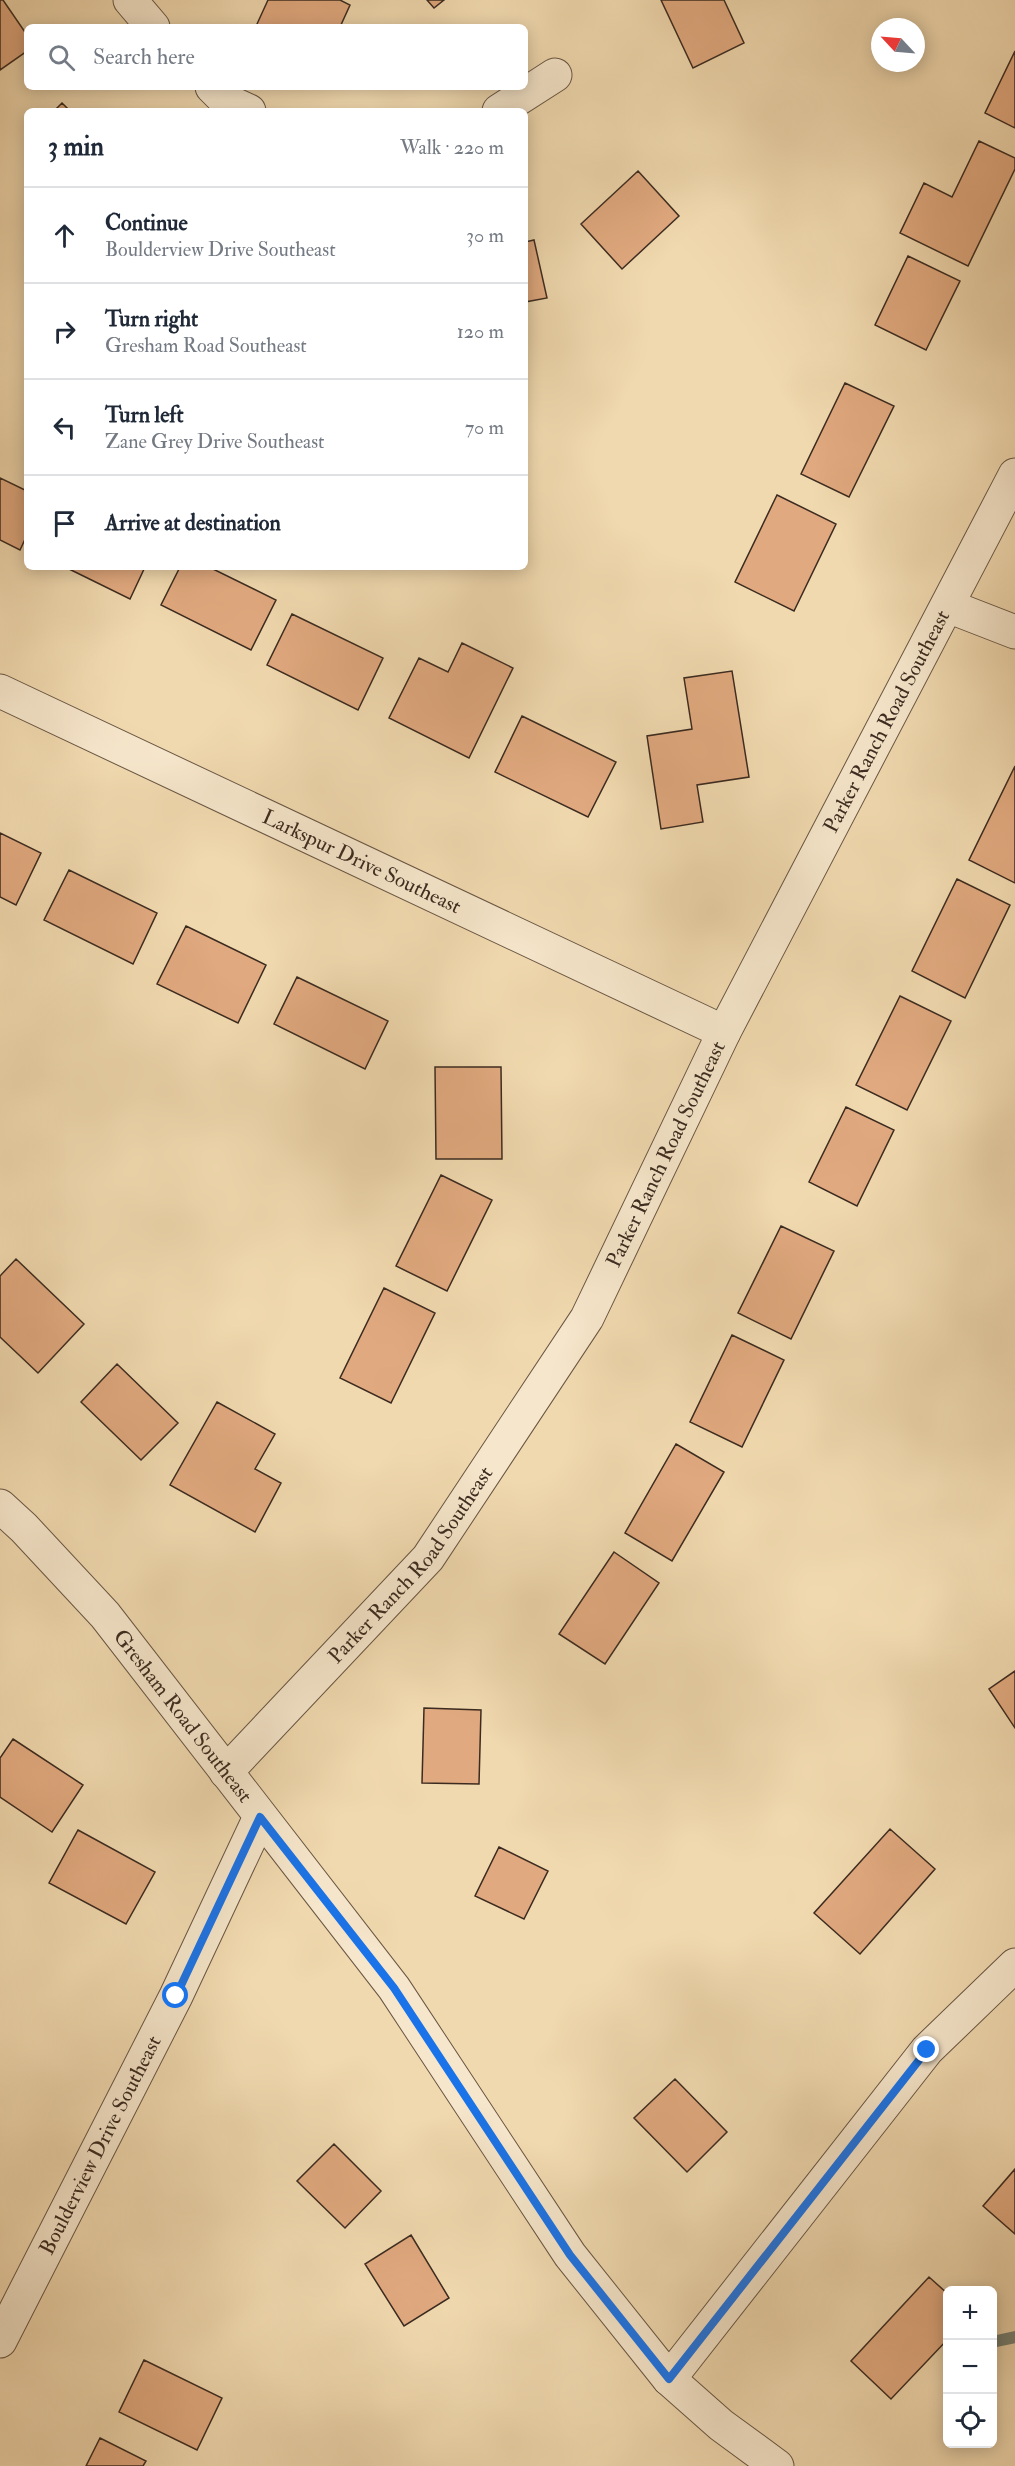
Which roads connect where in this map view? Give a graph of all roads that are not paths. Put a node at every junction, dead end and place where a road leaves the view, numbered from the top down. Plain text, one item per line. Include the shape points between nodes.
1 (130, 0) edge
2 (150, 24) edge
3 (555, 75) dead end
4 (215, 90) edge
5 (242, 108) edge
6 (504, 108) edge
7 (1015, 475) edge
8 (948, 606) junction
9 (1015, 632) edge
10 (0, 690) edge
11 (724, 1032) junction
12 (0, 1506) edge
13 (226, 1772) junction
14 (260, 1817) junction
15 (1015, 1965) edge
16 (0, 2341) edge
17 (669, 2379) junction
18 (777, 2466) edge

1 - 2 street
3 - 6 street
4 - 5 street
7 - 8 street, Parker Ranch Road Southeast
8 - 9 street
8 - 11 street, Parker Ranch Road Southeast
10 - 11 street, Larkspur Drive Southeast
11 - 13 street, Parker Ranch Road Southeast via 587,1318 428,1558
12 - 13 street, Gresham Road Southeast via 105,1615
13 - 14 street, Gresham Road Southeast
14 - 16 street, Boulderview Drive Southeast via 176,1996
14 - 17 street, Gresham Road Southeast via 394,1988 570,2255
15 - 17 street via 927,2050
17 - 18 street, Gresham Road Southeast via 721,2426

